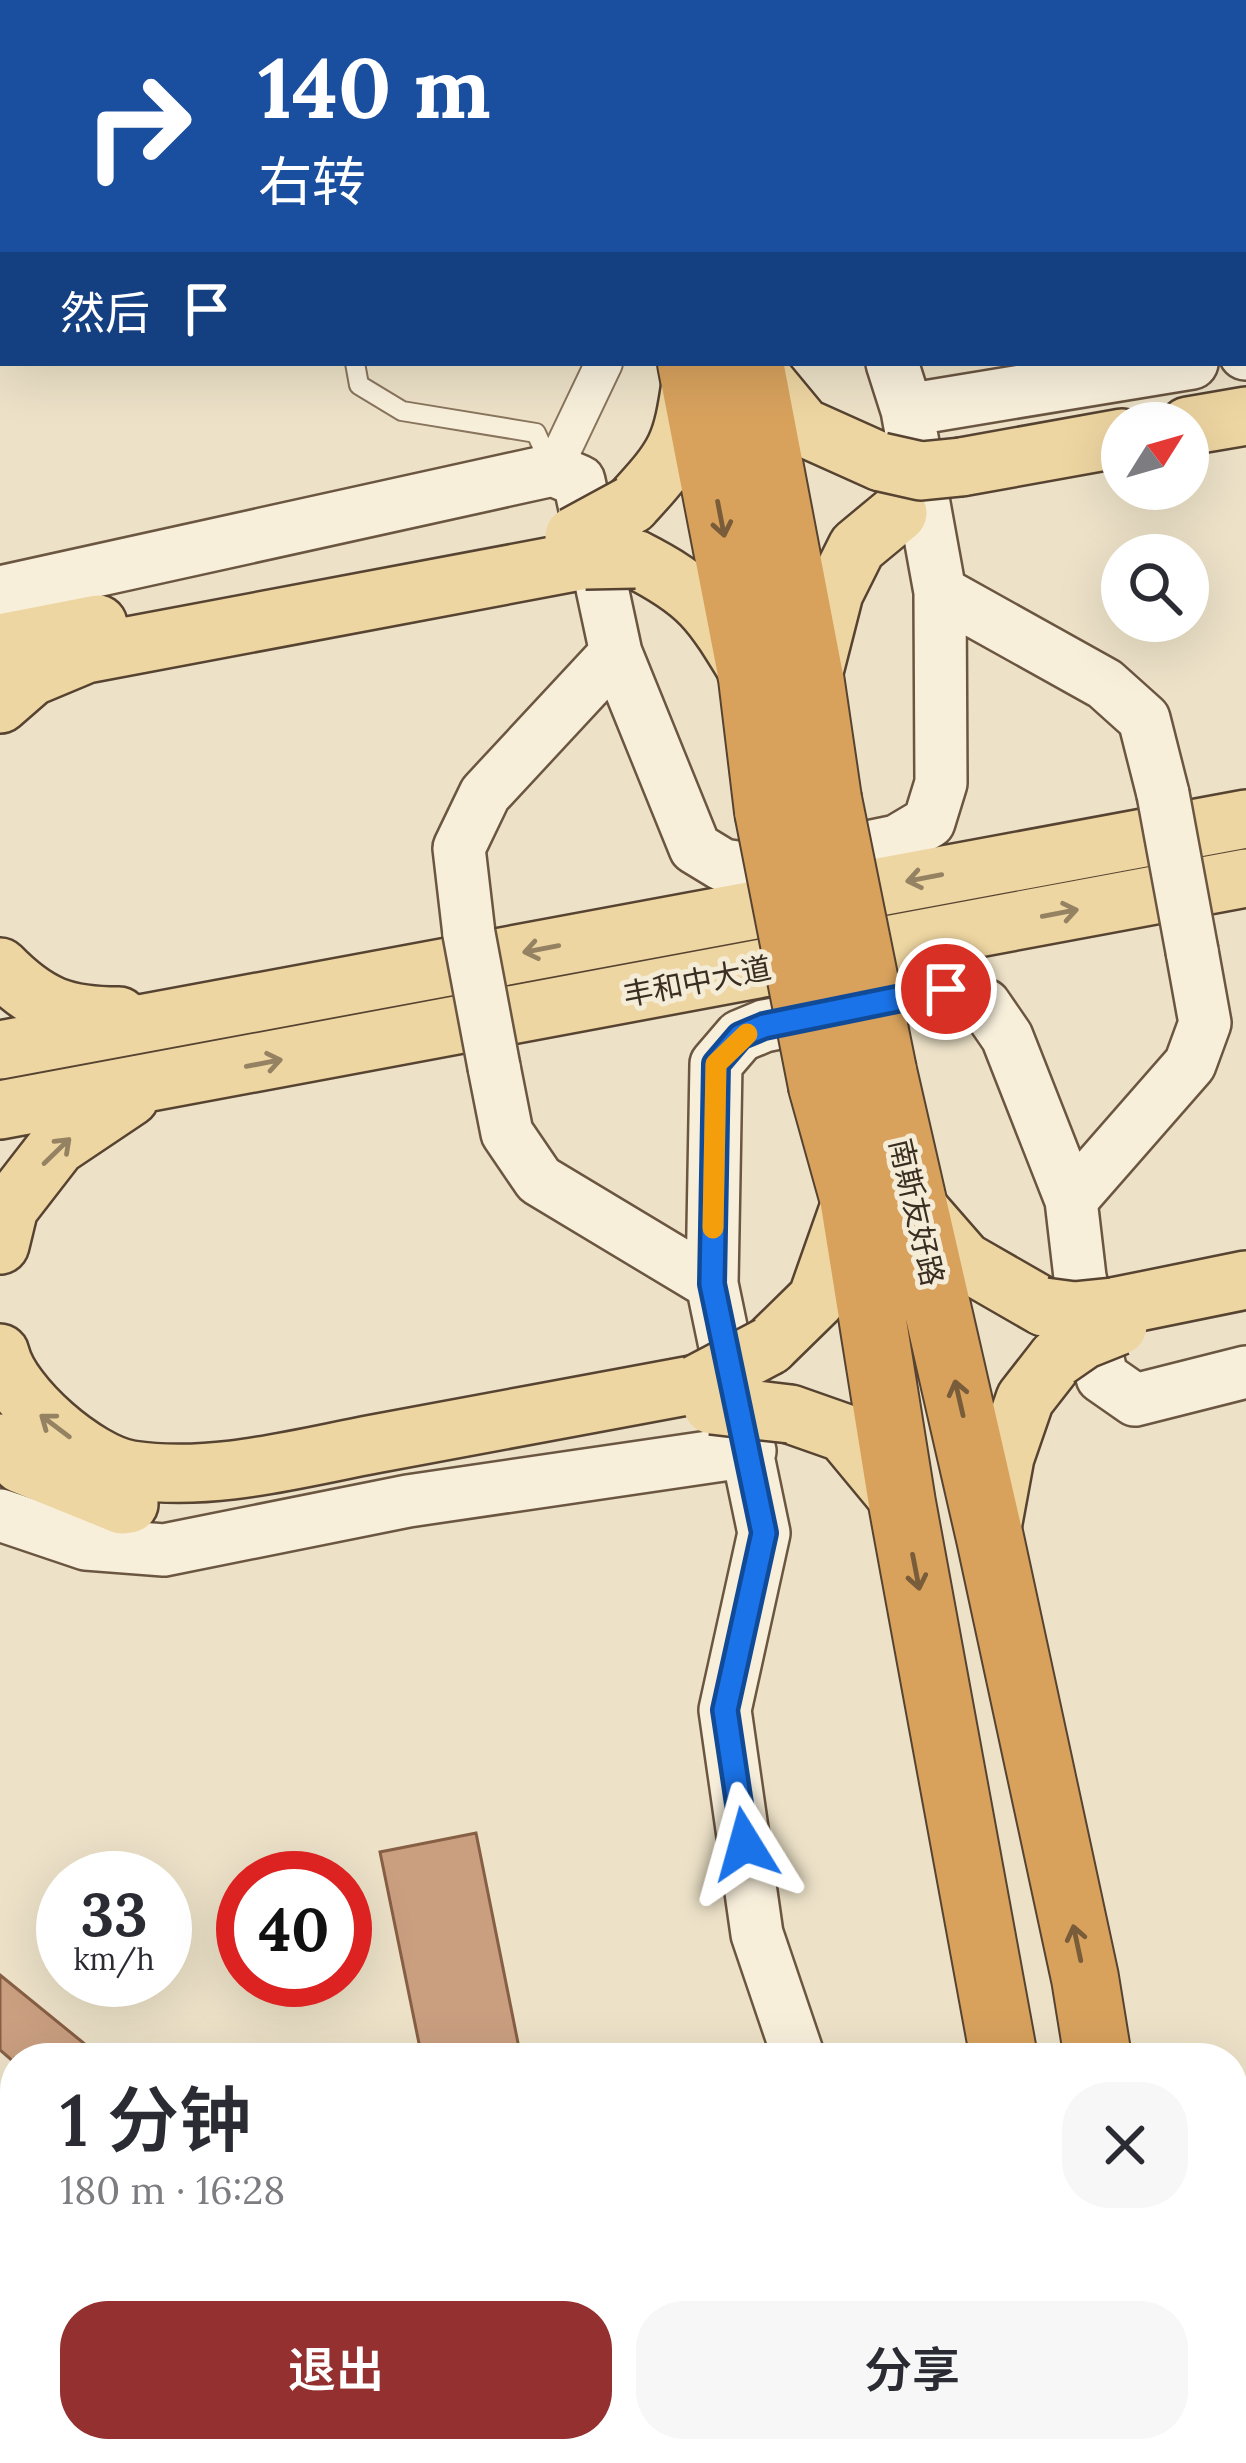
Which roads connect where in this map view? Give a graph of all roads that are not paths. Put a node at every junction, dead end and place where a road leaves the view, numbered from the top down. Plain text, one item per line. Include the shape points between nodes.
1 (355, 366) edge
2 (603, 366) edge
3 (720, 366) edge
4 (721, 366) edge
5 (722, 366) edge
6 (1154, 366) edge
7 (899, 386) edge
8 (1246, 416) edge
9 (1209, 422) edge
10 (1101, 443) edge
11 (1246, 444) edge
12 (1209, 450) edge
13 (1101, 466) edge
14 (554, 470) junction
15 (960, 478) junction
16 (889, 487) junction
17 (606, 540) junction
18 (0, 592) edge
19 (940, 592) junction
20 (0, 643) edge
21 (616, 653) junction
22 (782, 680) junction
23 (0, 704) edge
24 (1246, 819) edge
25 (1246, 878) edge
26 (0, 968) edge
27 (178, 1017) junction
28 (0, 1050) edge
29 (853, 1078) junction
30 (149, 1084) junction
31 (0, 1110) edge
32 (853, 1197) junction
33 (1071, 1200) junction
34 (916, 1206) junction
35 (0, 1245) edge
36 (1246, 1280) edge
37 (712, 1284) junction
38 (1246, 1300) edge
39 (1116, 1316) junction
40 (1050, 1332) junction
41 (0, 1353) edge
42 (1246, 1372) edge
43 (705, 1395) junction
44 (770, 1432) junction
45 (0, 1443) edge
46 (902, 1503) junction
47 (0, 1515) edge
48 (991, 1538) junction
49 (794, 2043) edge
50 (1001, 2043) edge
51 (1096, 2043) edge

1 - 14 lane via 358,385 403,411 536,433
2 - 14 street
3 - 17 main road via 670,463
4 - 22 highway, 南斯友好路
5 - 16 main road
6 - 7 street
7 - 19 street
8 - 9 main road
10 - 15 main road
11 - 12 main road
13 - 15 main road
14 - 18 street
14 - 21 street via 578,482
15 - 16 main road via 931,494
16 - 22 main road
17 - 20 main road
17 - 22 main road via 680,582
17 - 23 main road via 86,654 31,677
19 - 21 street via 941,783 929,822 897,841 756,870 723,865 695,848
19 - 33 street, bridge via 1105,684 1144,719 1163,794 1205,1023 1190,1064
21 - 37 street, bridge via 484,794 459,848 469,934 507,1133 539,1180
22 - 29 highway, 南斯友好路, bridge via 798,805
24 -> 27 main road, 丰和中大道
30 -> 25 main road, 丰和中大道
26 - 27 main road via 28,996 85,1016
27 - 28 main road
29 - 32 highway, 南斯友好路
29 - 34 highway, 南斯友好路
30 - 31 main road, 丰和中大道
35 -> 30 main road via 9,1208 57,1146
32 - 43 main road, bridge via 817,1299
32 - 46 highway, 南斯友好路
33 - 37 street via 1007,1037 985,1005 946,989 764,1026 740,1036 716,1064
33 - 42 street via 1102,1377 1136,1400
34 - 40 main road via 964,1261
48 -> 34 highway, 南斯友好路
36 - 39 main road
37 - 44 street
38 - 39 main road
39 - 40 main road, bridge via 1074,1311
40 - 48 main road via 1005,1457
43 -> 41 main road via 220,1473 127,1470 37,1413
43 - 44 main road, bridge
43 - 45 main road via 240,1490 122,1505 21,1464
44 - 46 main road via 844,1433
44 - 47 street via 164,1550 86,1544
44 - 49 street via 764,1533 725,1710 758,1934
46 -> 50 highway, 南斯友好路
51 -> 48 highway, 南斯友好路

